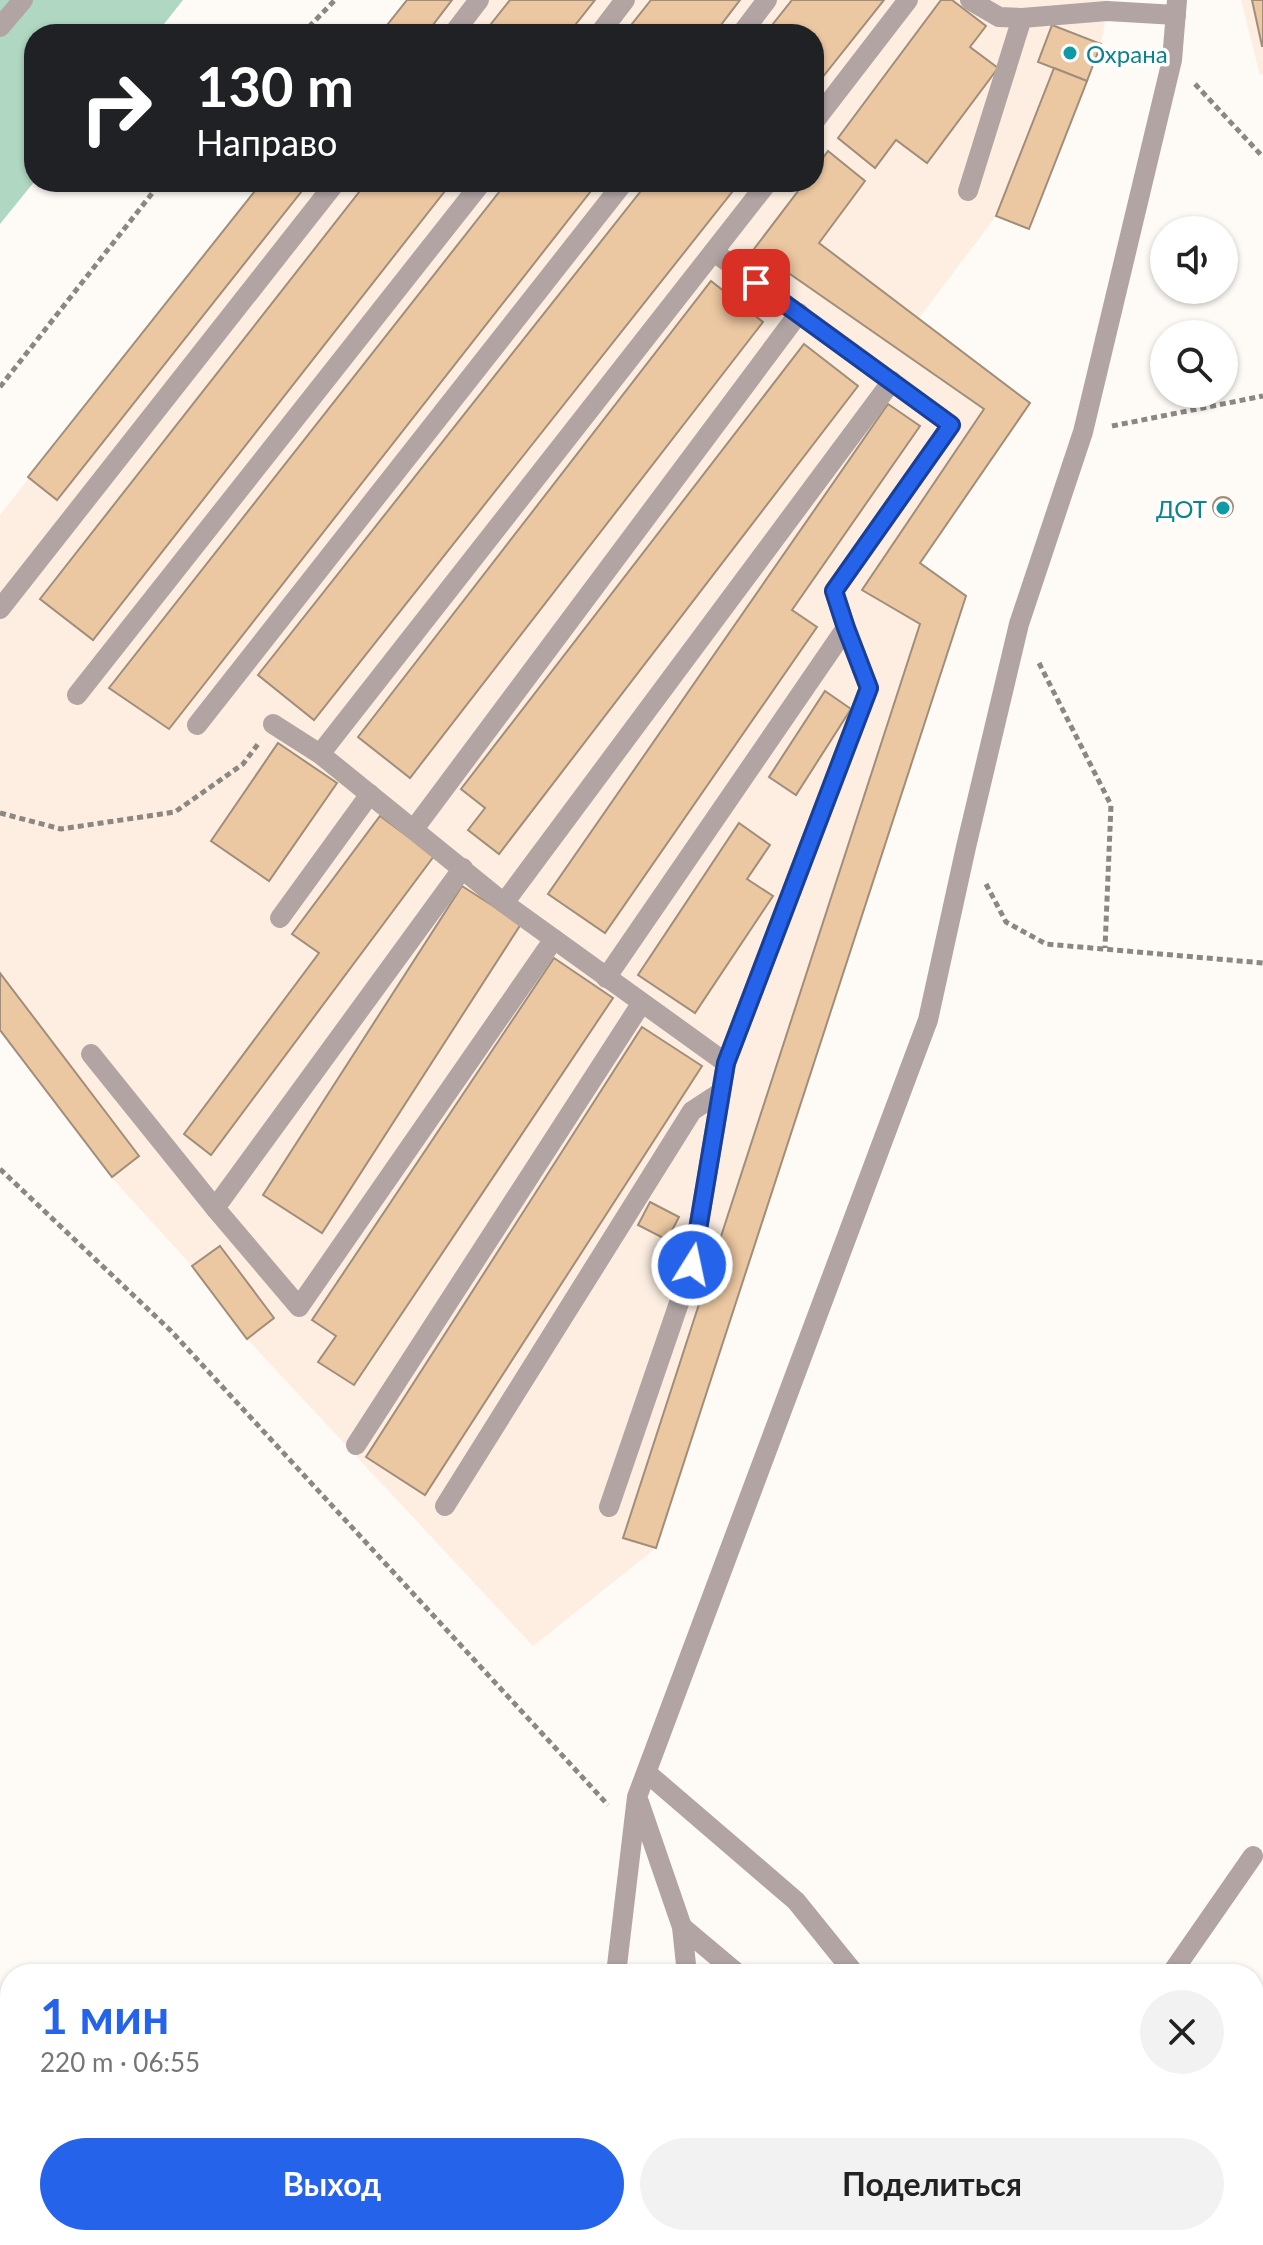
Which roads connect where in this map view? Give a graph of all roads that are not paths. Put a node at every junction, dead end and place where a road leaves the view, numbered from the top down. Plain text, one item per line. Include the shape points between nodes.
1 (23, 0) edge
2 (479, 0) edge
3 (625, 0) edge
4 (767, 0) edge
5 (908, 0) edge
6 (970, 0) edge
7 (1005, 8) edge
8 (1176, 8) edge
9 (1022, 18) junction
10 (461, 24) edge
11 (607, 24) edge
12 (749, 24) edge
13 (0, 27) edge
14 (824, 109) edge
15 (968, 191) dead end
16 (328, 192) edge
17 (474, 192) edge
18 (616, 192) edge
19 (760, 192) edge
20 (714, 252) junction
21 (799, 313) junction
22 (892, 381) junction
23 (0, 609) edge
24 (846, 628) junction
25 (77, 695) dead end
26 (273, 724) road end
27 (197, 725) dead end
28 (320, 754) junction
29 (370, 794) junction
30 (414, 829) junction
31 (463, 868) junction
32 (504, 903) junction
33 (280, 918) dead end
34 (554, 939) junction
35 (606, 978) junction
36 (641, 1004) junction
37 (91, 1054) dead end
38 (726, 1063) junction
39 (721, 1092) junction
40 (215, 1208) junction
41 (356, 1445) dead end
42 (445, 1506) dead end
43 (609, 1507) dead end
44 (647, 1773) junction
45 (637, 1797) junction
46 (1253, 1856) dead end
47 (682, 1927) junction
48 (617, 1964) edge
49 (686, 1964) edge
50 (726, 1964) edge
51 (847, 1964) edge
52 (1178, 1964) edge

1 - 13 lane
2 - 10 lane
3 - 11 lane
4 - 12 lane
5 - 14 lane
6 - 7 lane
7 - 9 lane
8 - 9 lane
8 - 44 lane via 1172,60 1083,432 1019,624 928,1020
9 - 15 lane
16 - 23 lane
17 - 25 lane
18 - 27 lane
19 - 20 lane
20 - 21 lane
20 - 28 lane
21 - 22 lane
21 - 30 lane
22 - 24 lane via 951,425 834,591
22 - 32 lane
24 - 35 lane
24 - 38 lane via 869,688
26 - 28 lane
28 - 29 lane
29 - 30 lane
29 - 33 lane
30 - 31 lane
31 - 32 lane
31 - 40 lane
32 - 34 lane
34 - 35 lane
34 - 40 lane via 299,1307
35 - 36 lane
36 - 38 lane
36 - 41 lane
37 - 40 lane
38 - 39 lane
39 - 42 lane via 692,1111
39 - 43 lane via 692,1265
44 - 45 lane
44 - 51 lane via 796,1901
45 - 47 lane
45 - 48 lane
46 - 52 lane
47 - 49 lane
47 - 50 lane

